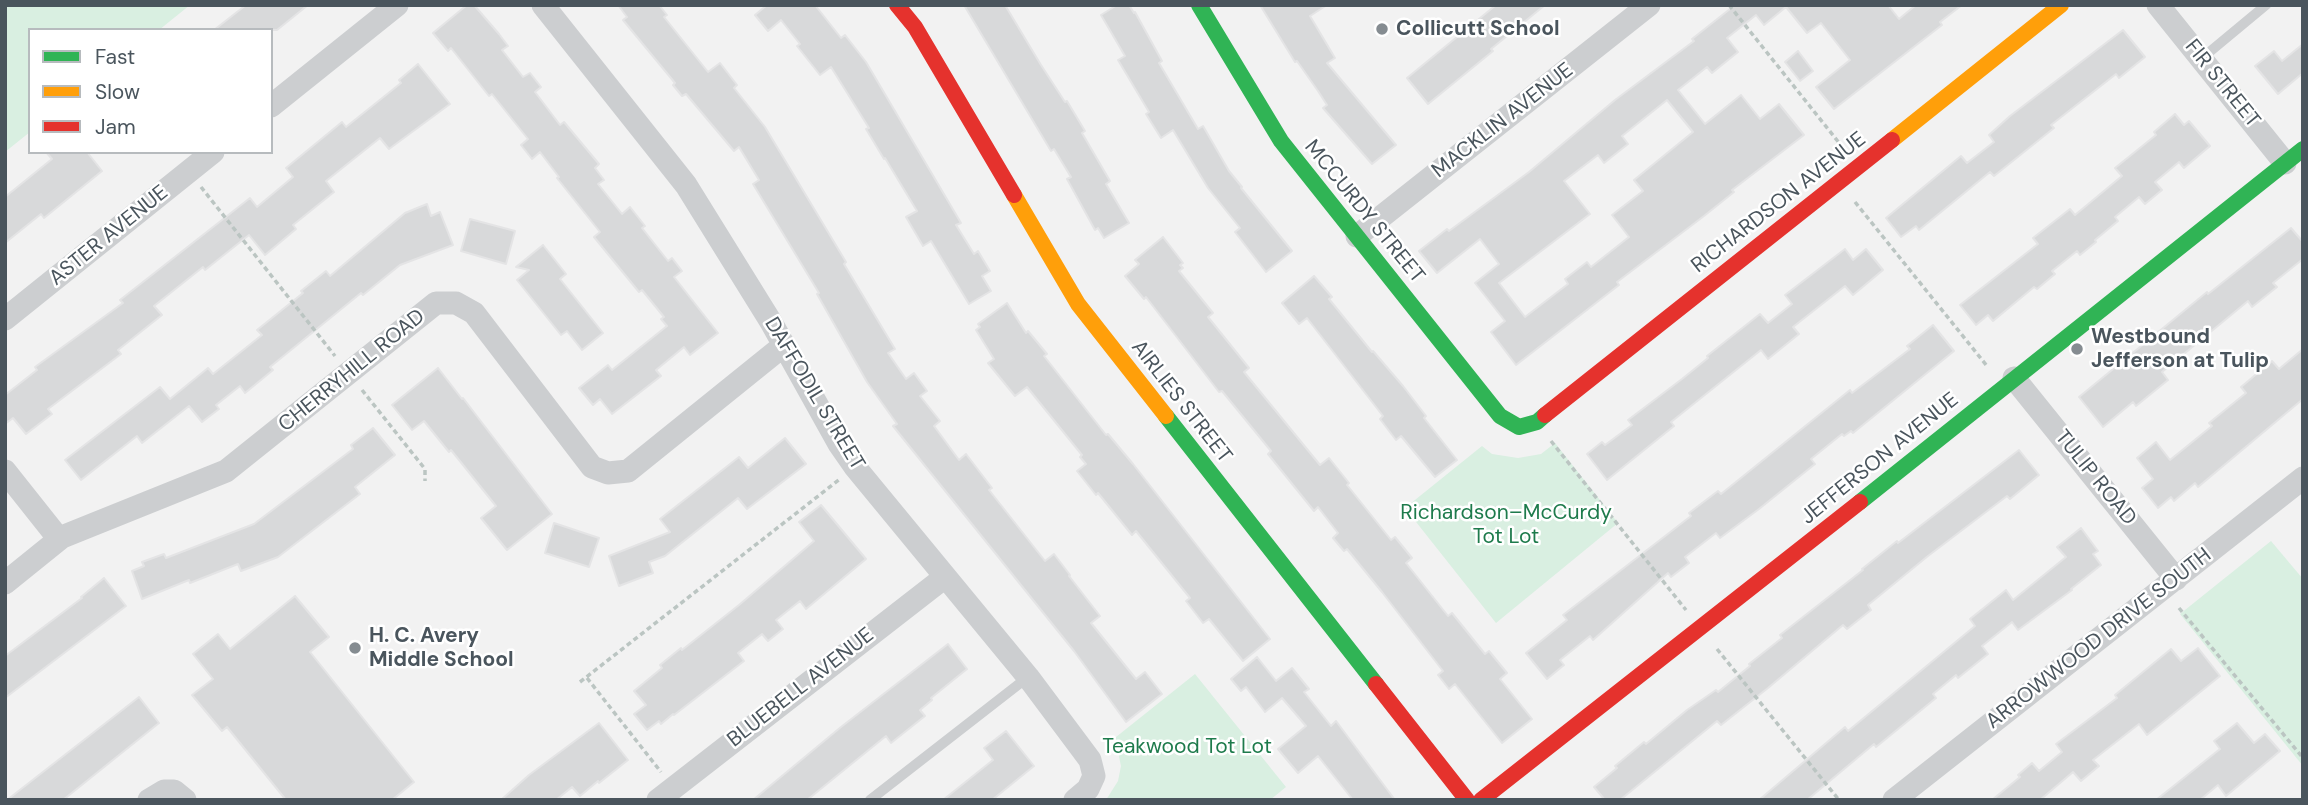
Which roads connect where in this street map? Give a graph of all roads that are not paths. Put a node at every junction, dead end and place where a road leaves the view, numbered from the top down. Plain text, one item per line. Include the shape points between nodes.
1 (397, 5) edge
2 (543, 5) edge
3 (897, 5) edge
4 (1199, 5) edge
5 (1649, 5) edge
6 (2061, 5) edge
7 (2158, 5) edge
8 (2266, 5) edge
9 (2201, 59) junction
10 (273, 104) edge
11 (211, 154) edge
12 (2294, 156) edge
13 (1357, 236) junction
14 (5, 319) edge
15 (783, 345) junction
16 (2014, 377) junction
17 (1519, 427) joint
18 (5, 471) edge
19 (2303, 478) edge
20 (59, 539) junction
21 (945, 577) junction
22 (2176, 579) junction
23 (5, 583) edge
24 (1028, 677) junction
25 (665, 794) edge
26 (149, 800) edge
27 (185, 800) edge
28 (870, 800) edge
29 (1075, 800) edge
30 (1467, 800) edge
31 (1481, 800) edge
32 (1894, 800) edge

1 - 10 street
2 - 15 street, DAFFODIL STREET via 686,185
3 - 30 street, AIRLIES STREET via 915,27 1078,304
4 - 13 street, MCCURDY STREET via 1281,141
5 - 13 street, MACKLIN AVENUE
6 - 17 street, RICHARDSON AVENUE via 1537,422
7 - 9 street, FIR STREET
8 - 9 lane
9 - 12 street, FIR STREET
11 - 14 street, ASTER AVENUE
12 - 16 street, JEFFERSON AVENUE
13 - 17 street, MCCURDY STREET via 1500,416
15 - 20 street, CHERRYHILL ROAD via 628,471 608,473 592,467 474,313 456,303 436,303 226,471
15 - 21 street, DAFFODIL STREET via 855,467
16 - 22 street, TULIP ROAD
16 - 31 street, JEFFERSON AVENUE
18 - 20 street
19 - 22 street, ARROWWOOD DRIVE SOUTH
20 - 23 street, CHERRYHILL ROAD
21 - 24 street, DAFFODIL STREET
21 - 25 street, BLUEBELL AVENUE
22 - 32 street, ARROWWOOD DRIVE SOUTH
24 - 28 lane
24 - 29 street, DAFFODIL STREET via 1090,760 1094,776
26 - 27 street via 164,791 174,791

